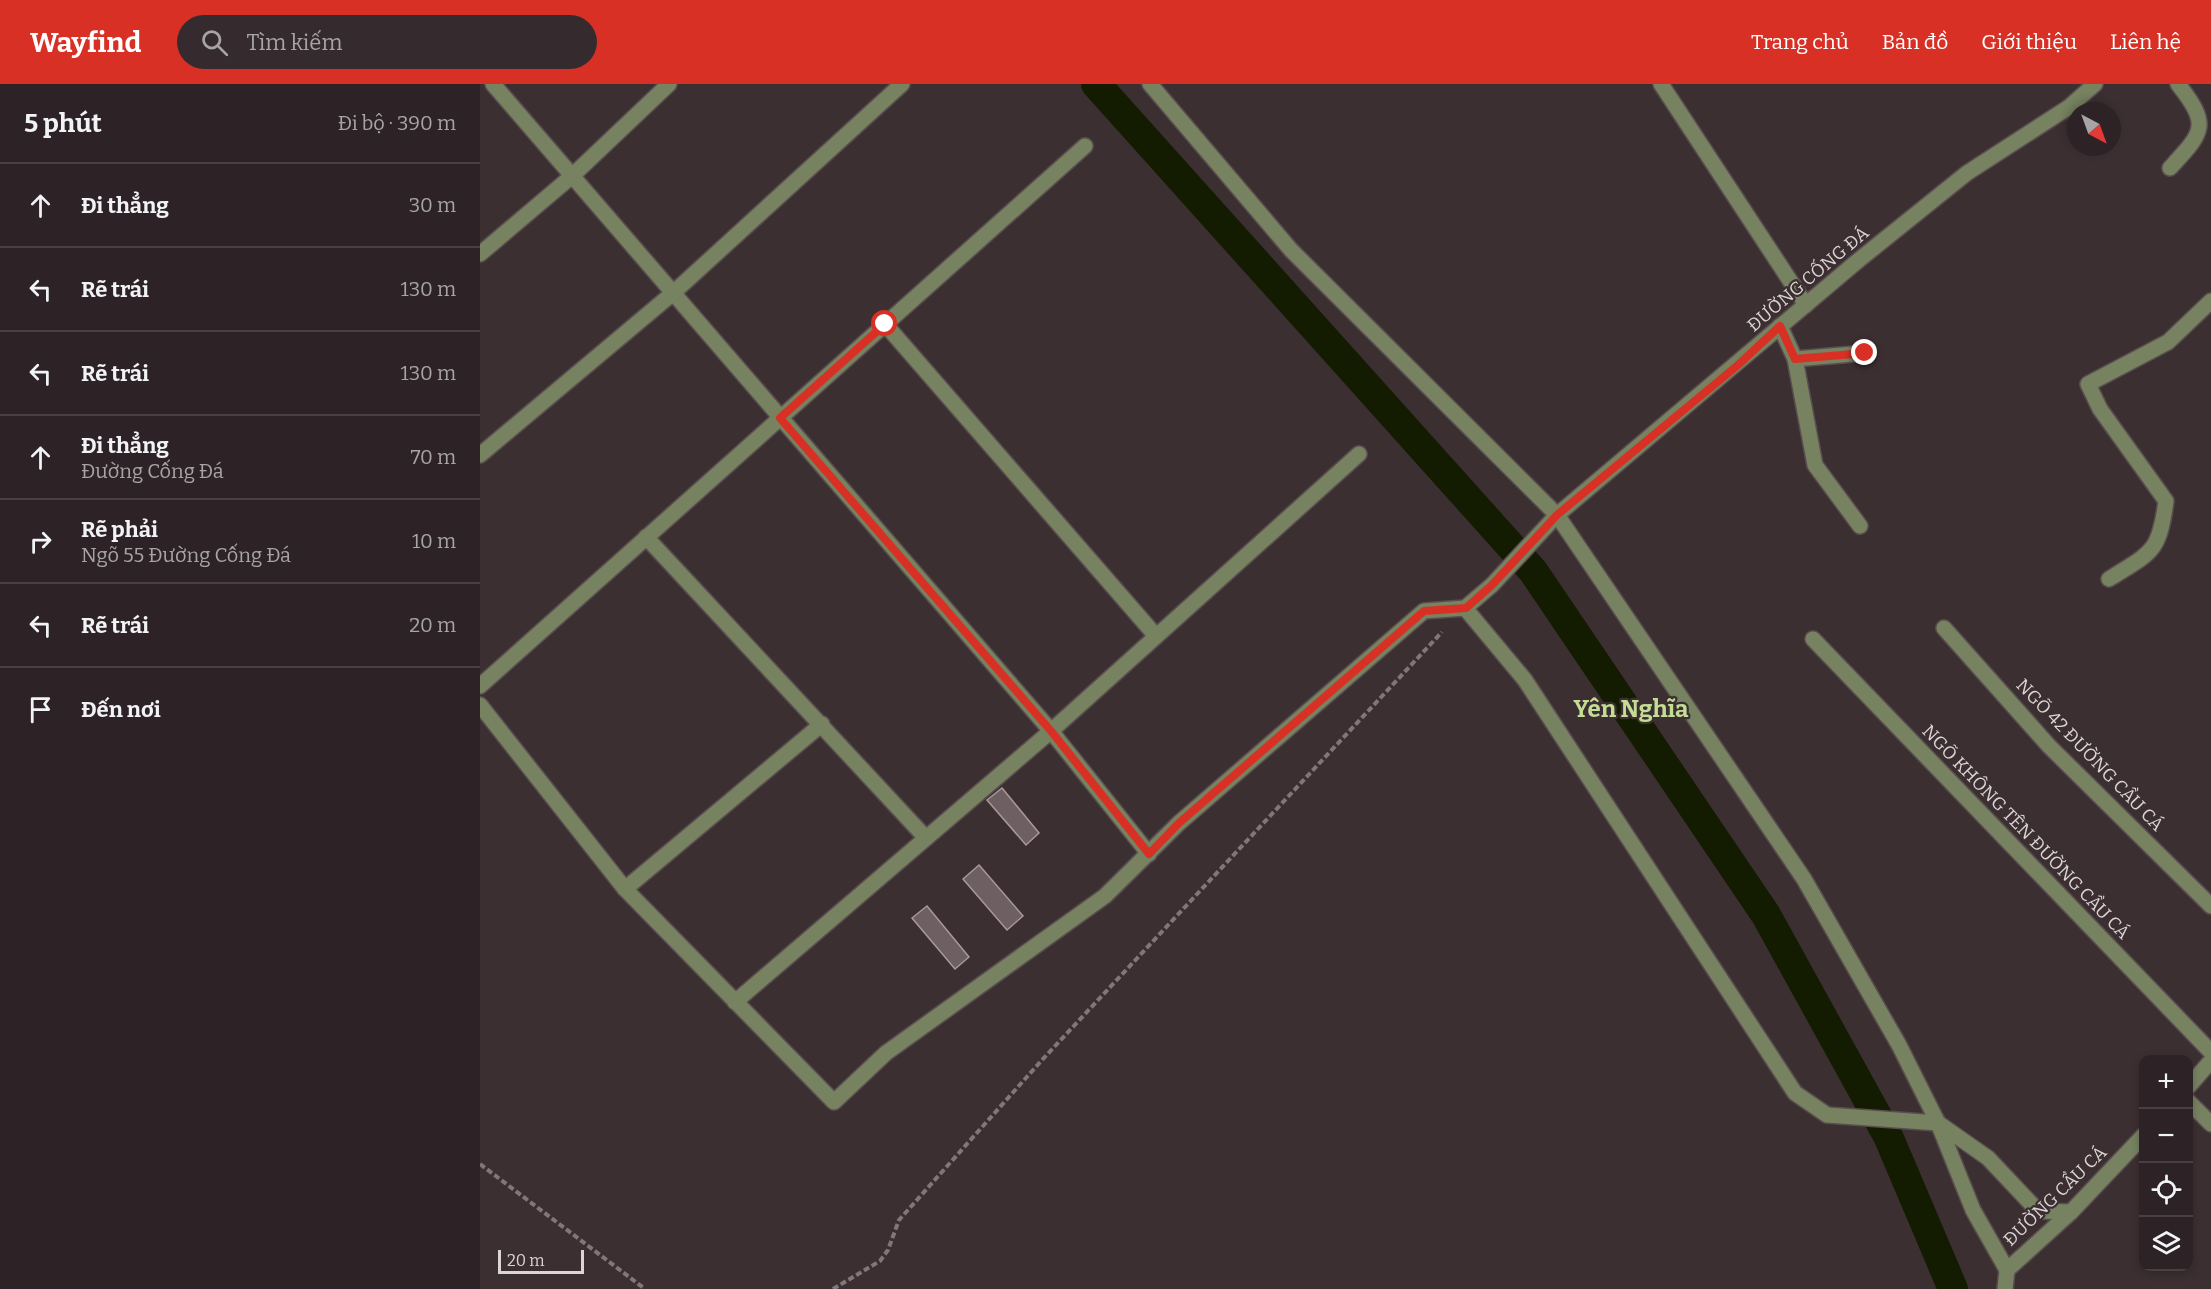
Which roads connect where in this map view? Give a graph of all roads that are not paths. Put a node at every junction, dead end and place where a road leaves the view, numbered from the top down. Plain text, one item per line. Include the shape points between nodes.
1 (493, 84) edge
2 (669, 84) edge
3 (902, 84) edge
4 (1150, 84) edge
5 (1661, 84) edge
6 (2095, 84) edge
7 (2178, 84) edge
8 (1085, 146) dead end
9 (2170, 168) dead end
10 (572, 176) junction
11 (480, 254) edge
12 (673, 293) junction
13 (2211, 301) edge
14 (1806, 305) junction
15 (885, 324) junction
16 (1780, 326) junction
17 (1865, 353) dead end
18 (1795, 359) junction
19 (780, 418) junction
20 (1359, 454) dead end
21 (480, 455) edge
22 (1557, 515) junction
23 (1860, 526) dead end
24 (646, 537) junction
25 (2109, 579) dead end
26 (1466, 608) junction
27 (1944, 628) dead end
28 (1156, 636) junction
29 (1813, 639) dead end
30 (480, 686) edge
31 (480, 705) edge
32 (822, 724) junction
33 (1051, 731) junction
34 (926, 838) junction
35 (1149, 854) junction
36 (626, 889) junction
37 (2211, 906) edge
38 (735, 1002) junction
39 (2211, 1052) edge
40 (2211, 1061) edge
41 (2193, 1081) edge
42 (2193, 1106) edge
43 (1938, 1123) junction
44 (2211, 1124) edge
45 (2139, 1140) edge
46 (2071, 1212) junction
47 (2007, 1270) junction
48 (2005, 1289) edge

1 - 10 street
2 - 10 street
3 - 12 street
4 - 22 street via 1291,250
5 - 14 street
6 - 14 street, ĐƯỜNG CỐNG ĐÁ via 2069,107 1967,173
7 - 9 street via 2201,121 2199,137
8 - 15 street
10 - 11 street
10 - 12 street
12 - 19 street
12 - 21 street
13 - 25 street via 2168,342 2088,384 2100,409 2166,501 2161,536 2147,555
14 - 16 street, ĐƯỜNG CỐNG ĐÁ
15 - 19 street
15 - 28 street
16 - 18 street
16 - 22 street, ĐƯỜNG CỐNG ĐÁ
17 - 18 street
18 - 23 street via 1815,465
19 - 24 street
19 - 33 street
20 - 28 street
22 - 26 street, ĐƯỜNG CỐNG ĐÁ
22 - 43 street via 1804,879 1899,1045
24 - 30 street
24 - 32 street
26 - 35 street via 1424,611 1188,815
26 - 43 street via 1525,680 1795,1093 1827,1115
27 - 37 street, NGÕ 42 ĐƯỜNG CẦU CÁ via 2049,746
28 - 33 street
29 - 39 street, NGÕ KHÔNG TÊN ĐƯỜNG CẦU CÁ
31 - 36 street
32 - 34 street
32 - 36 street
33 - 34 street
33 - 35 street
34 - 38 street
35 - 38 street via 1105,896 886,1053 834,1102
36 - 38 street
40 - 41 street
42 - 44 street
43 - 46 street via 1988,1158 2038,1211
43 - 47 street via 1973,1210
45 - 46 street, ĐƯỜNG CẦU CÁ
46 - 47 street, ĐƯỜNG CẦU CÁ
47 - 48 street, ĐƯỜNG CẦU CÁ

